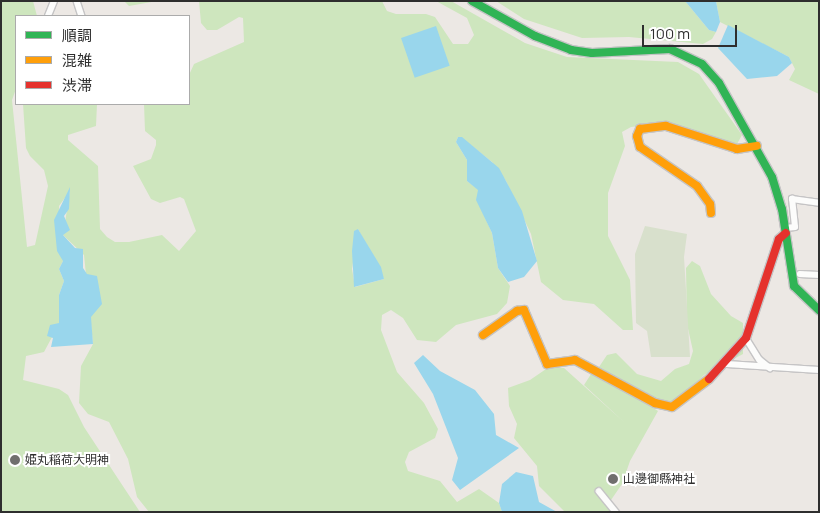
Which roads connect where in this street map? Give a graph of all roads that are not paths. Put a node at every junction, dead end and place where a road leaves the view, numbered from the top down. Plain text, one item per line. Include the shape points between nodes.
1 (54, 1) edge
2 (77, 1) edge
3 (472, 1) edge
4 (48, 15) edge
5 (82, 15) edge
6 (757, 146) junction
7 (819, 203) edge
8 (710, 213) dead end
9 (785, 230) junction
10 (800, 274) dead end
11 (819, 275) edge
12 (819, 310) edge
13 (483, 334) dead end
14 (746, 338) junction
15 (726, 364) junction
16 (770, 368) junction
17 (819, 370) edge
18 (599, 491) dead end
19 (616, 512) edge

1 - 4 street
2 - 5 street
3 - 6 street via 535,36 571,50 592,53 659,48 689,55 711,72
6 - 8 street via 737,149 666,126 640,129 637,136 640,146 696,186 710,204
6 - 9 street via 772,177
7 - 9 street via 792,199 795,227
9 - 12 street via 794,286
9 - 14 street via 779,239
10 - 11 street
13 - 15 street via 517,310 524,310 546,364 575,360 672,407 688,398
14 - 15 street
14 - 16 street via 760,360
15 - 16 street
16 - 17 street
18 - 19 street

